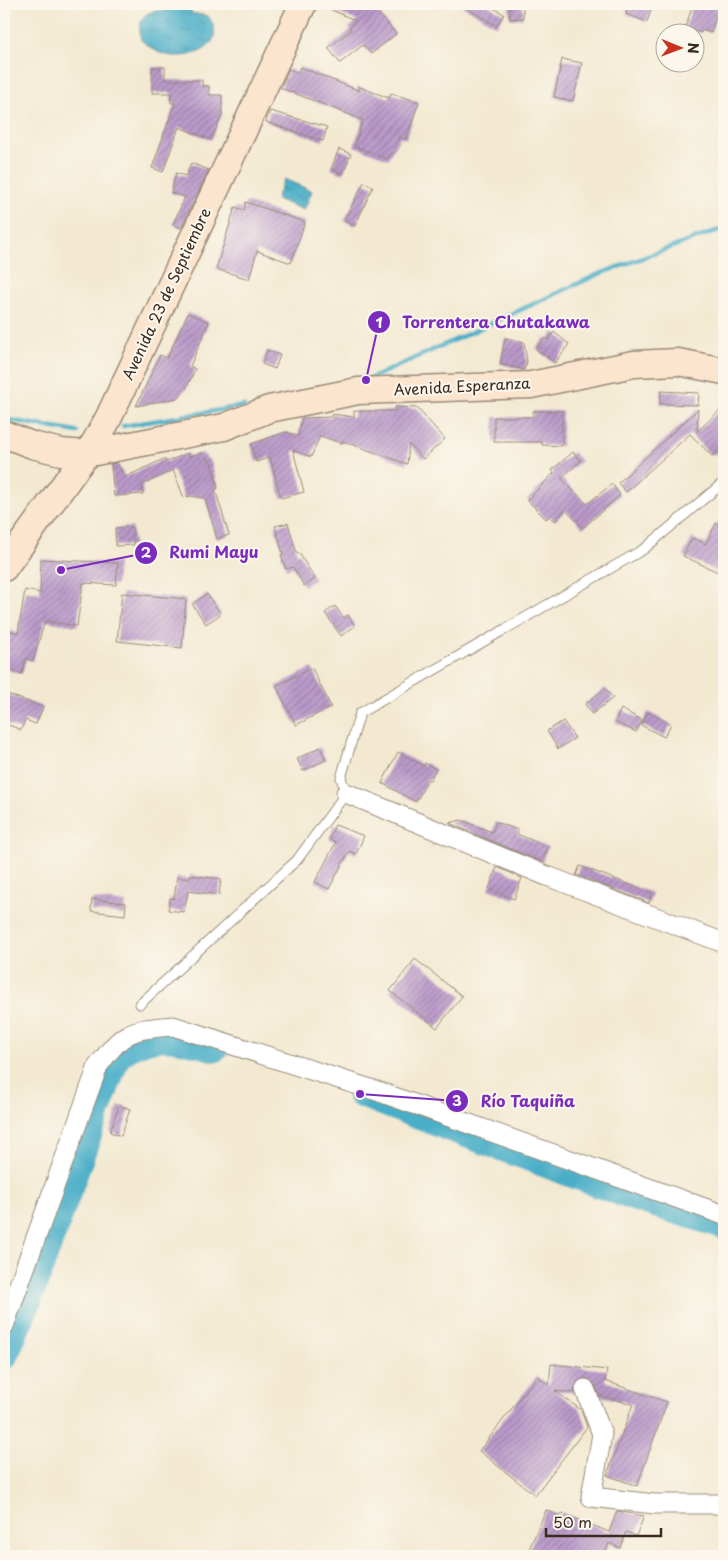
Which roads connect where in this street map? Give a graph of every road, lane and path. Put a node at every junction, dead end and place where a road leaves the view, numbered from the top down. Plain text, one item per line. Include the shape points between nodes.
1 (303, 4) edge
2 (724, 371) edge
3 (4, 434) edge
4 (90, 448) junction
5 (724, 482) edge
6 (4, 568) edge
7 (346, 793) junction
8 (724, 943) edge
9 (140, 1004) dead end
10 (724, 1215) edge
11 (4, 1326) edge
12 (585, 1389) dead end
13 (724, 1504) edge

1 - 4 main road, Avenida 23 de Septiembre via 108,419
2 - 4 main road, Avenida Esperanza via 678,362 634,364 531,385 358,391 269,409 224,427
3 - 4 main road, Avenida Esperanza via 61,452
4 - 6 main road, Avenida 23 de Septiembre
5 - 7 lane via 644,549 360,713 341,778
7 - 8 street via 547,876
7 - 9 lane via 296,860
10 - 11 street via 380,1092 173,1026 138,1029 117,1041 98,1066
12 - 13 street via 602,1434 591,1497 655,1504

